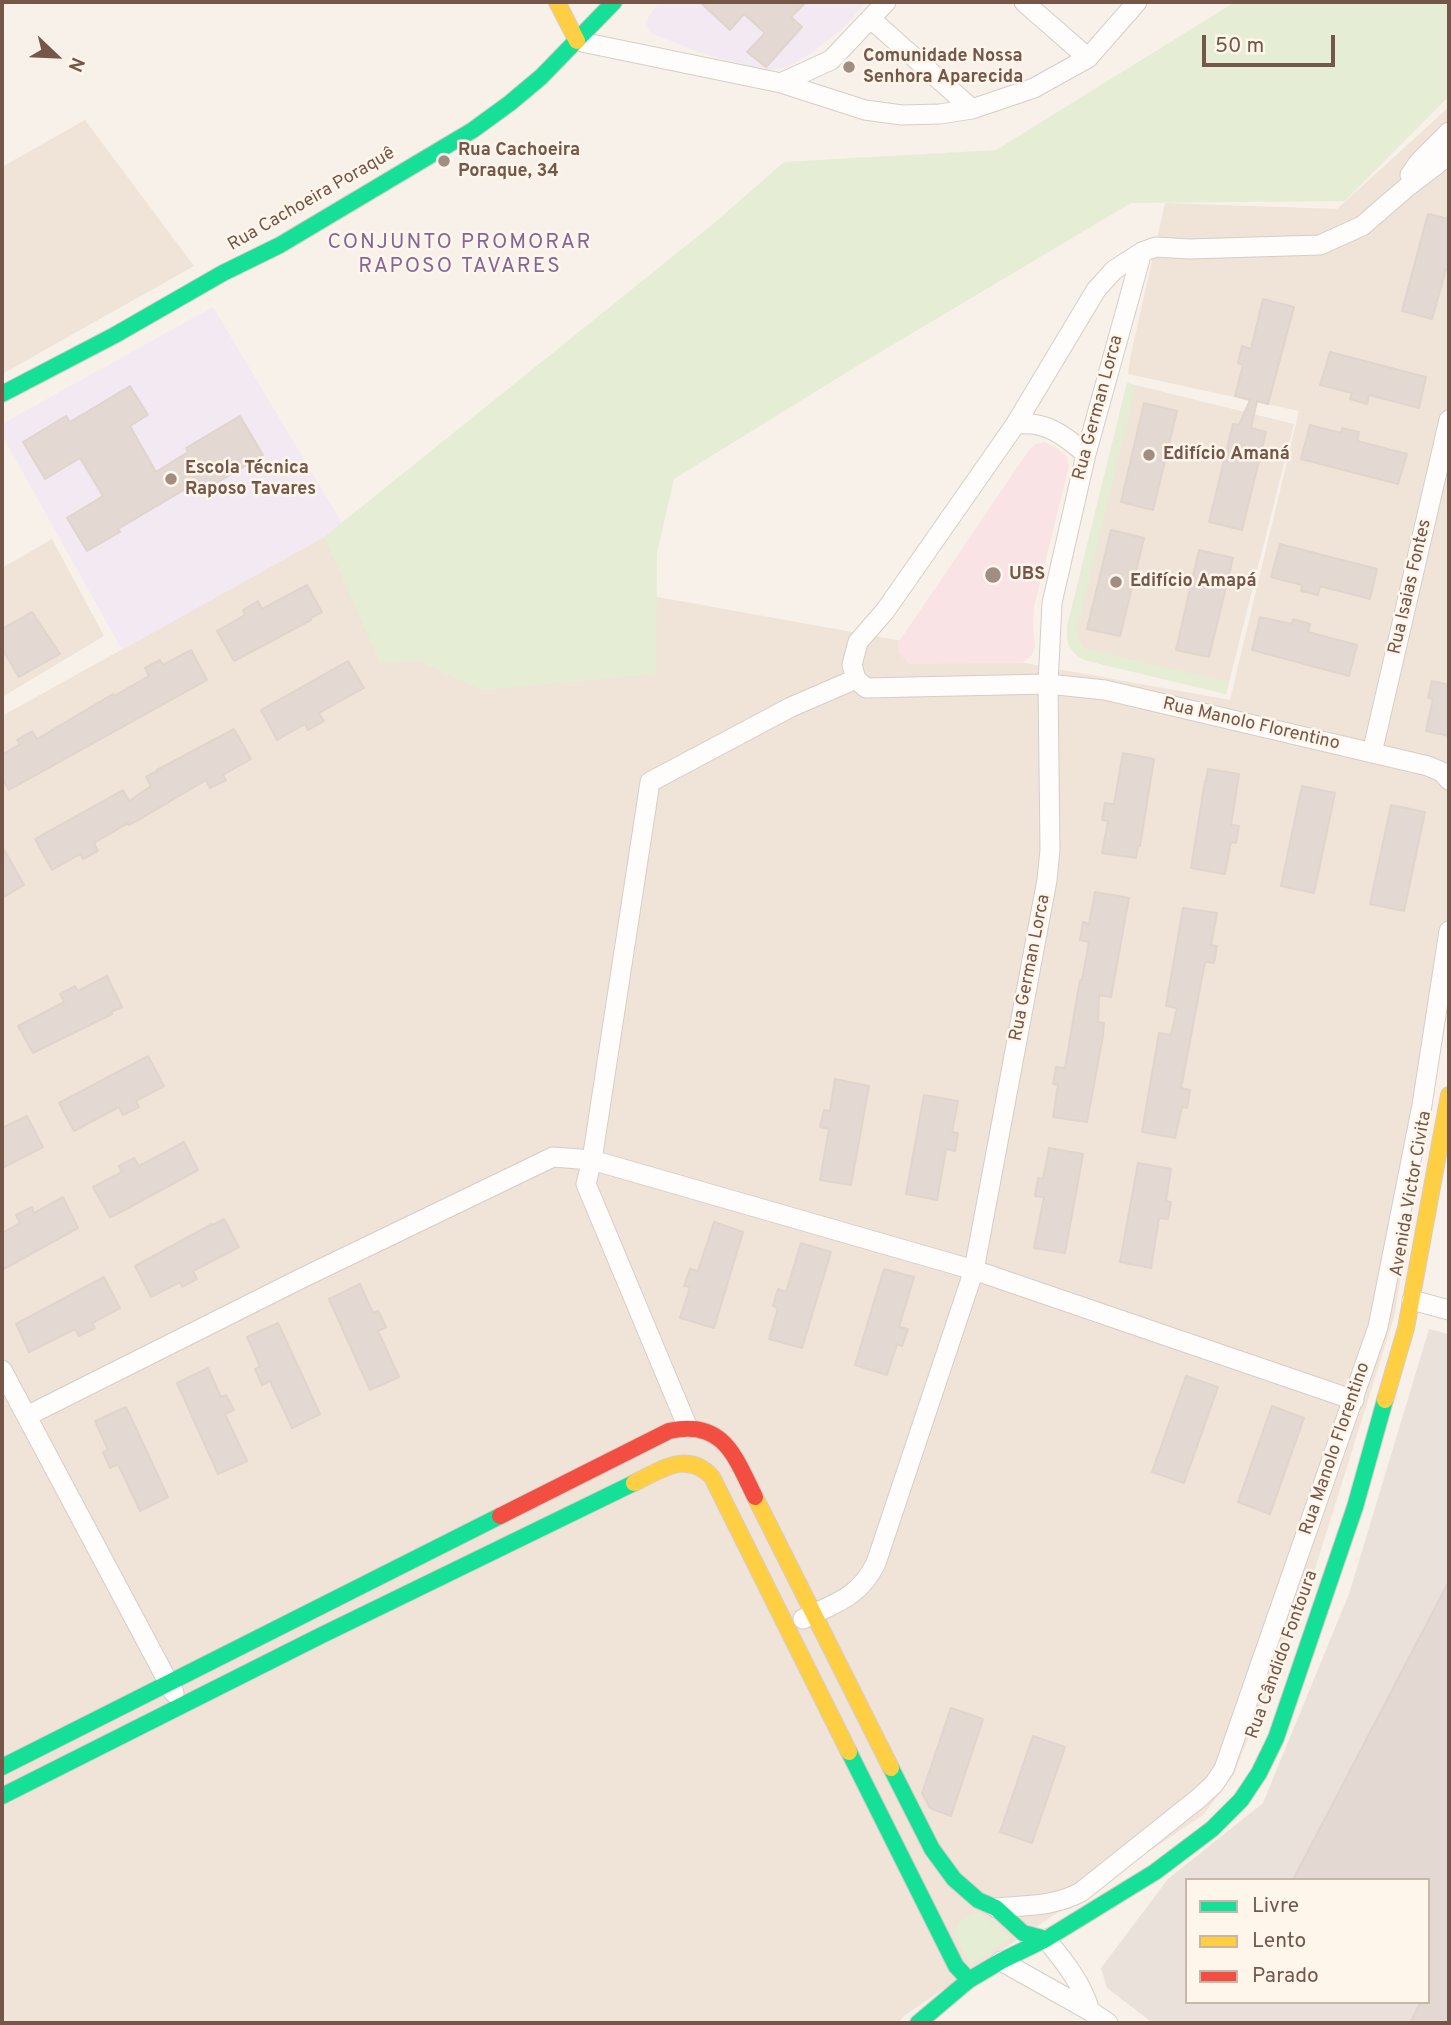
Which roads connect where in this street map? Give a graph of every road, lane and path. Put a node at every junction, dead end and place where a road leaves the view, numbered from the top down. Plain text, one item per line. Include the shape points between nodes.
1 (557, 2) edge
2 (614, 2) edge
3 (886, 2) edge
4 (1024, 2) edge
5 (1137, 2) edge
6 (872, 19) junction
7 (577, 41) junction
8 (1088, 58) junction
9 (781, 83) junction
10 (972, 109) junction
11 (1449, 132) edge
12 (1449, 155) edge
13 (1391, 201) junction
14 (1142, 252) junction
15 (2, 394) edge
16 (1449, 420) edge
17 (1015, 425) junction
18 (1086, 454) junction
19 (856, 679) junction
20 (1048, 684) junction
21 (1372, 753) junction
22 (1449, 779) edge
23 (1449, 931) edge
24 (1449, 1095) edge
25 (592, 1160) junction
26 (974, 1270) junction
27 (1412, 1300) junction
28 (1449, 1310) edge
29 (2, 1370) edge
30 (1353, 1400) junction
31 (27, 1416) junction
32 (688, 1428) junction
33 (307, 1612) junction
34 (814, 1613) junction
35 (787, 1626) junction
36 (320, 1636) junction
37 (168, 1682) junction
38 (181, 1706) junction
39 (2, 1767) edge
40 (2, 1796) edge
41 (987, 1904) junction
42 (962, 1906) dead end
43 (949, 1917) dead end
44 (941, 1934) junction
45 (1046, 1938) junction
46 (1001, 1961) junction
47 (970, 1980) junction
48 (1090, 2011) junction
49 (918, 2023) edge
50 (1108, 2023) edge

1 - 7 street
2 - 7 street, Rua Cachoeira Poraquê
3 - 6 street
4 - 8 street
5 - 8 street
6 - 9 street via 831,60
6 - 10 street
7 - 9 street
7 - 15 street, Rua Cachoeira Poraquê via 541,77 474,130 279,245
8 - 10 street via 1034,88
9 - 10 street via 866,110 902,115
11 - 13 street via 1419,162
12 - 13 street
13 - 14 street via 1362,226 1320,245 1156,247
14 - 17 street via 1104,279
14 - 18 street, Rua German Lorca
16 - 21 street, Rua Isaias Fontes
17 - 18 street via 1025,423 1062,433
17 - 19 street via 885,611 858,642 852,665
18 - 20 street, Rua German Lorca via 1052,603
19 - 20 street, Rua Manolo Florentino via 866,688
19 - 25 street via 791,707 650,782
20 - 21 street, Rua Manolo Florentino via 1105,690
20 - 26 street, Rua German Lorca via 1048,880
21 - 22 street, Rua Manolo Florentino via 1428,766
23 - 30 street, Rua Manolo Florentino via 1422,1105 1378,1327
24 - 27 street, Avenida Victor Civita
25 - 26 street
25 - 31 street via 553,1157
25 - 32 street via 586,1184
26 - 30 street
26 - 34 street, Rua German Lorca via 876,1563 852,1595
27 - 28 street
27 - 45 street, Rua Cândido Fontoura via 1355,1507 1276,1738 1259,1773 1241,1800 1212,1829 1155,1872
29 - 31 street
30 - 41 street, Rua Manolo Florentino via 1224,1769 1214,1784 1081,1892 1047,1905
31 - 37 street
32 - 33 street via 669,1431
32 - 34 street via 716,1436 730,1449
33 - 36 street
33 - 37 street
34 - 35 street, Rua German Lorca
34 - 41 street via 932,1849 954,1879
35 - 36 street via 710,1475 695,1464 680,1463
35 - 44 street
36 - 38 street
37 - 38 street
37 - 39 street
38 - 40 street
41 - 42 street
41 - 45 street via 1023,1933
43 - 44 street
44 - 47 street via 956,1966
45 - 46 street, Rua Cândido Fontoura
45 - 48 street via 1081,1987
46 - 47 street, Rua Cândido Fontoura
46 - 48 street
47 - 49 street, Rua Cândido Fontoura
48 - 50 street

